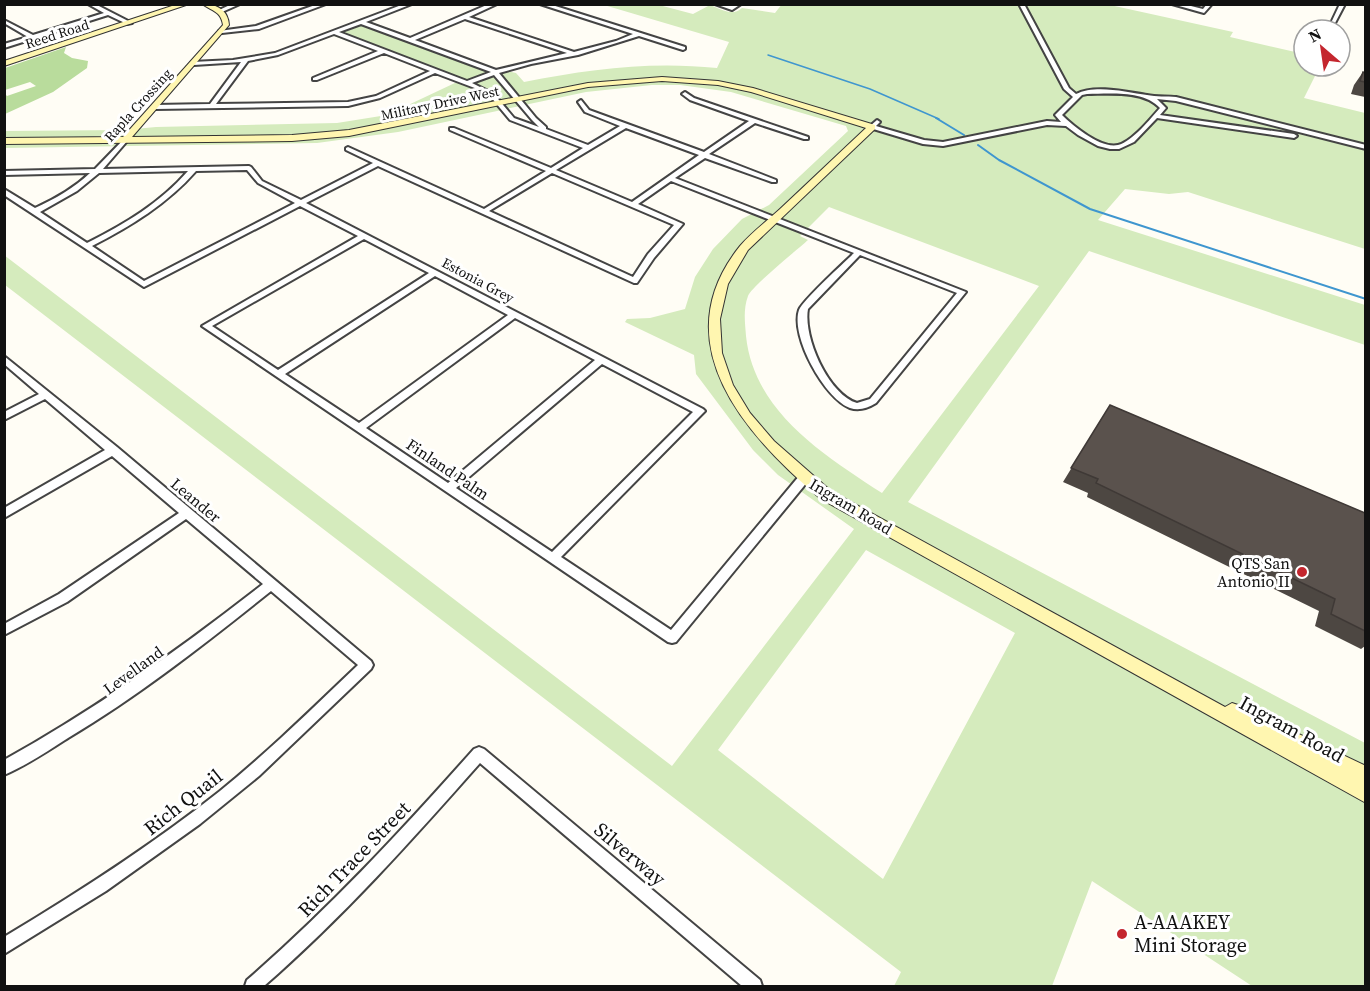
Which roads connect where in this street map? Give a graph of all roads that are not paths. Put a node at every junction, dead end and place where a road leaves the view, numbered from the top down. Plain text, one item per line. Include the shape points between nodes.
1 (90, 4) edge
2 (186, 4) edge
3 (205, 4) edge
4 (238, 4) edge
5 (324, 4) edge
6 (410, 4) edge
7 (495, 4) edge
8 (542, 4) edge
9 (717, 4) edge
10 (739, 4) edge
11 (1021, 4) edge
12 (1174, 4) edge
13 (1210, 4) edge
14 (1343, 4) edge
15 (220, 11) junction
16 (108, 13) junction
17 (465, 17) junction
18 (1335, 18) edge
19 (4, 21) edge
20 (129, 23) junction
21 (363, 23) junction
22 (222, 31) junction
23 (336, 33) junction
24 (639, 34) junction
25 (33, 37) junction
26 (410, 40) junction
27 (4, 46) edge
28 (683, 48) dead end
29 (384, 51) junction
30 (576, 54) junction
31 (246, 60) junction
32 (194, 63) junction
33 (4, 64) edge
34 (435, 70) junction
35 (494, 71) junction
36 (315, 79) dead end
37 (468, 83) junction
38 (1065, 84) junction
39 (1086, 92) junction
40 (686, 94) dead end
41 (1076, 97) junction
42 (1149, 97) junction
43 (1176, 99) junction
44 (519, 100) junction
45 (581, 102) dead end
46 (499, 104) junction
47 (212, 106) junction
48 (154, 107) junction
49 (1163, 108) junction
50 (1058, 115) junction
51 (1155, 116) junction
52 (753, 121) junction
53 (1047, 123) junction
54 (875, 124) junction
55 (1069, 124) junction
56 (1276, 125) junction
57 (624, 126) junction
58 (452, 129) dead end
59 (549, 132) junction
60 (1272, 132) junction
61 (807, 138) dead end
62 (126, 140) junction
63 (4, 141) edge
64 (1365, 147) edge
65 (589, 148) junction
66 (348, 149) dead end
67 (1365, 153) edge
68 (704, 155) junction
69 (378, 163) junction
70 (194, 169) junction
71 (552, 170) junction
72 (99, 171) junction
73 (4, 173) edge
74 (671, 179) junction
75 (774, 181) dead end
76 (4, 191) edge
77 (300, 203) junction
78 (634, 204) junction
79 (35, 211) junction
80 (485, 211) junction
81 (774, 219) junction
82 (364, 236) junction
83 (87, 246) junction
84 (859, 252) junction
85 (435, 273) junction
86 (514, 315) junction
87 (4, 359) edge
88 (601, 360) junction
89 (278, 374) junction
90 (46, 394) junction
91 (4, 417) edge
92 (359, 428) junction
93 (113, 450) junction
94 (804, 478) junction
95 (450, 488) junction
96 (187, 513) junction
97 (4, 514) edge
98 (553, 558) junction
99 (270, 584) junction
100 (4, 630) edge
101 (367, 665) joint
102 (1166, 684) junction
103 (479, 754) joint
104 (4, 768) edge
105 (1365, 775) edge
106 (1365, 794) edge
107 (4, 946) edge
108 (253, 987) edge
109 (754, 987) edge

1 - 16 street
2 - 20 street, Reed Road
3 - 15 street
4 - 15 street
5 - 22 street via 264,26
6 - 21 street
7 - 17 street
8 - 24 street
9 - 10 street via 732,8
11 - 38 street
12 - 13 street via 1204,11
14 - 18 street
15 - 22 street via 226,20
16 - 20 street
16 - 25 street
17 - 26 street
17 - 30 street
19 - 25 street
20 - 33 street, Reed Road
21 - 23 street
21 - 26 street
22 - 32 street, Rapla Crossing
23 - 29 street
23 - 31 street via 288,51
24 - 28 street
24 - 30 street
25 - 27 street
26 - 35 street
29 - 34 street
29 - 36 street
30 - 35 street
31 - 32 street
31 - 47 street
32 - 48 street, Rapla Crossing
34 - 37 street
34 - 47 street via 378,97 348,104
35 - 37 street
35 - 44 street
37 - 46 street via 492,95
38 - 39 street
38 - 41 street
39 - 41 street
39 - 42 street
40 - 52 street
41 - 50 street
42 - 43 street
42 - 49 street
43 - 49 street
43 - 56 street
44 - 46 street, Military Drive West
44 - 54 street, Military Drive West via 622,81 699,81 769,94
44 - 59 street
45 - 57 street via 586,111
46 - 59 street via 512,118
46 - 62 street, Military Drive West via 338,135
47 - 48 street
48 - 62 street, Rapla Crossing
49 - 51 street
50 - 53 street
50 - 55 street
51 - 55 street via 1122,147 1100,145
51 - 60 street
52 - 61 street
52 - 68 street
53 - 54 street via 943,144 923,142
53 - 55 street
54 - 81 street, Ingram Road
56 - 60 street
56 - 64 street
57 - 65 street
57 - 68 street
58 - 71 street
59 - 65 street
60 - 67 street
62 - 63 street, Military Drive West
62 - 72 street, Rapla Crossing
65 - 71 street
66 - 69 street
68 - 74 street
68 - 75 street
69 - 77 street
69 - 80 street
70 - 72 street
70 - 77 street, Estonia Grey via 249,168 260,182
70 - 83 street via 174,192 150,210
71 - 78 street
71 - 80 street
72 - 73 street
72 - 79 street, Rapla Crossing via 72,193
74 - 78 street
74 - 81 street
76 - 79 street
77 - 82 street, Estonia Grey
77 - 83 street via 144,284
78 - 80 street via 679,224 634,281
79 - 83 street
81 - 84 street
81 - 94 street, Ingram Road via 744,248 722,283 714,313 715,351 733,398 746,417 775,452
82 - 85 street, Estonia Grey
82 - 89 street, Finland Palm via 206,326
84 - 84 street via 801,315 812,357 822,374 844,400 857,406 873,401 962,292
85 - 86 street, Estonia Grey
85 - 89 street
86 - 88 street, Estonia Grey
86 - 92 street
87 - 90 street, Leander
88 - 95 street
88 - 98 street, Estonia Grey via 700,411
89 - 92 street, Finland Palm
90 - 91 street
90 - 93 street, Leander
92 - 95 street, Finland Palm
93 - 96 street, Leander
93 - 97 street
94 - 98 street, Finland Palm via 672,638
94 - 102 street, Ingram Road via 826,495
95 - 98 street, Finland Palm
96 - 99 street, Leander
96 - 100 street via 63,598
99 - 101 street, Leander
99 - 104 street, Levelland via 103,711
101 - 107 street, Rich Quail via 252,772 158,846
102 - 105 street, Ingram Road via 1287,736
102 - 106 street, Ingram Road
103 - 108 street, Rich Trace Street via 327,920
103 - 109 street, Silverway

